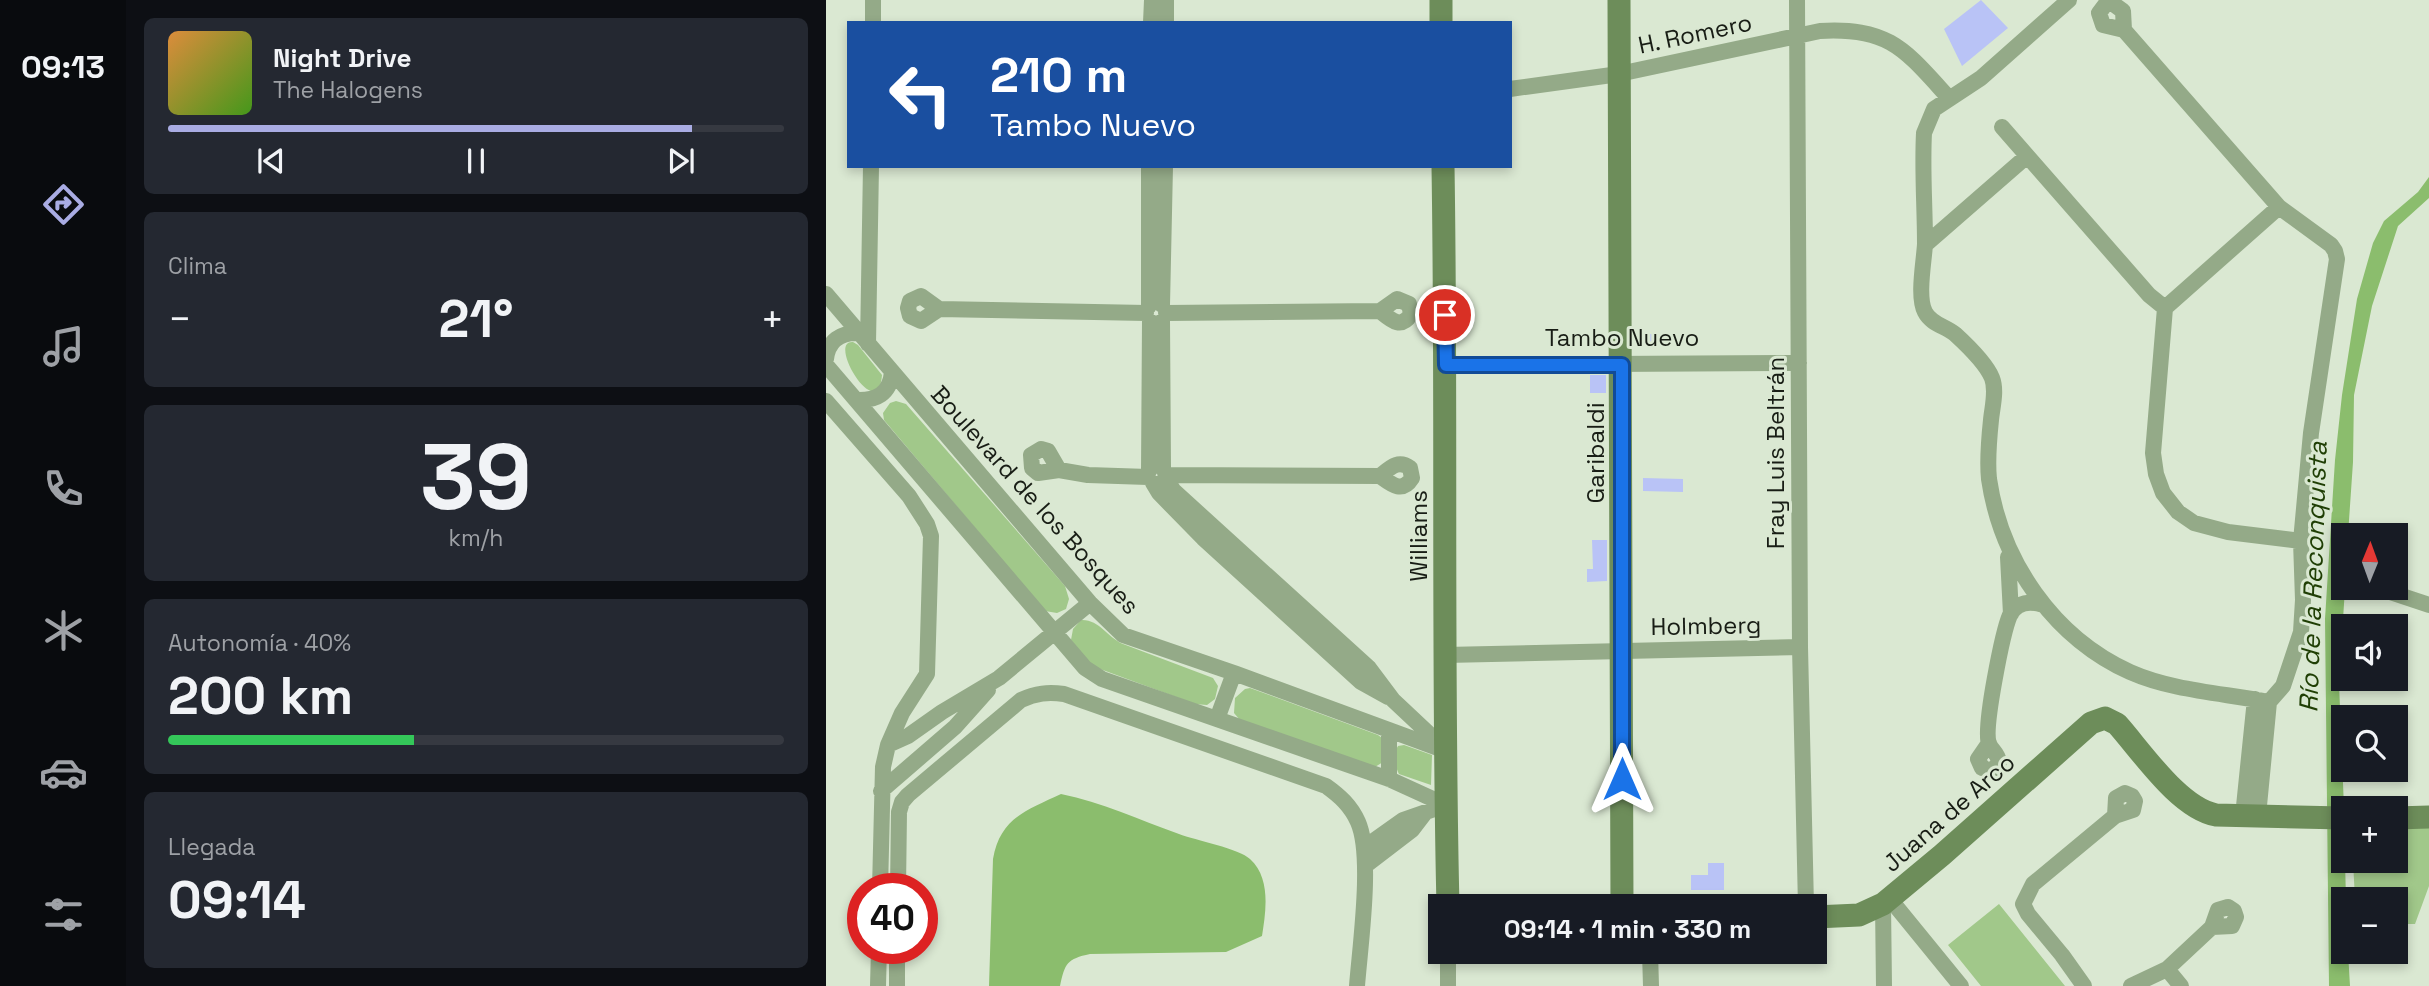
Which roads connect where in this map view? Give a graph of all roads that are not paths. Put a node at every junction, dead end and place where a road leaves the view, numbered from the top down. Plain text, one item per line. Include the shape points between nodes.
1 (873, 0) edge
2 (1152, 0) edge
3 (1166, 0) edge
4 (1441, 0) edge
5 (1619, 0) edge
6 (1797, 0) edge
7 (2069, 0) edge
8 (873, 21) edge
9 (1152, 21) edge
10 (1166, 21) edge
11 (1441, 21) edge
12 (2124, 30) dead end
13 (1797, 36) junction
14 (1619, 74) junction
15 (1512, 89) edge
16 (1948, 98) junction
17 (2002, 127) dead end
18 (2026, 157) junction
19 (871, 168) edge
20 (1149, 168) edge
21 (1165, 168) edge
22 (1443, 168) edge
23 (2278, 207) junction
24 (1925, 245) junction
25 (826, 294) edge
26 (2165, 308) junction
27 (939, 309) dead end
28 (1380, 311) dead end
29 (1156, 313) junction
30 (864, 338) junction
31 (826, 359) edge
32 (1799, 363) junction
33 (826, 365) edge
34 (1446, 365) junction
35 (1622, 365) junction
36 (892, 372) junction
37 (856, 400) junction
38 (826, 401) edge
39 (1059, 470) dead end
40 (1157, 475) junction
41 (1380, 475) dead end
42 (2005, 539) junction
43 (2301, 541) junction
44 (2408, 599) edge
45 (1090, 603) junction
46 (2043, 605) junction
47 (2429, 606) edge
48 (2011, 614) junction
49 (1055, 633) junction
50 (1800, 647) junction
51 (1623, 651) junction
52 (1445, 655) junction
53 (1234, 673) junction
54 (999, 678) junction
55 (2262, 700) junction
56 (1217, 719) junction
57 (1390, 730) junction
58 (1989, 743) dead end
59 (888, 745) junction
60 (1446, 751) junction
61 (1389, 779) junction
62 (881, 791) junction
63 (1436, 809) junction
64 (2115, 816) dead end
65 (2250, 816) junction
66 (2429, 817) edge
67 (2331, 818) edge
68 (2408, 818) edge
69 (1364, 847) junction
70 (1365, 866) junction
71 (880, 873) edge
72 (898, 873) edge
73 (1447, 894) edge
74 (1622, 894) edge
75 (1807, 894) edge
76 (1887, 901) junction
77 (1827, 916) edge
78 (2212, 927) dead end
79 (879, 964) edge
80 (897, 964) edge
81 (1448, 964) edge
82 (1650, 964) edge
83 (2167, 969) junction
84 (878, 986) edge
85 (897, 986) edge
86 (1357, 986) edge
87 (1448, 986) edge
88 (1651, 986) edge
89 (1884, 986) edge
90 (1961, 986) edge
91 (2084, 986) edge
92 (2131, 986) edge
93 (2181, 986) edge

1 - 8 street
2 - 9 street
3 - 10 street
4 - 11 street
5 - 14 street, Garibaldi
6 - 13 street, Fray Luis Beltrán
7 - 16 street via 1981,78
12 - 23 street
13 - 14 street, H. Romero
13 - 16 street, H. Romero via 1839,30 1889,41 1906,52
13 - 32 street, Fray Luis Beltrán
14 - 15 street, H. Romero
14 - 35 street, Garibaldi
16 - 24 street via 1934,109 1924,133
17 - 18 street
18 - 24 street
18 - 26 street
19 - 30 street
20 - 29 street
21 - 29 street
22 - 34 street, Williams
23 - 26 street
23 - 43 street via 2331,245 2337,259 2311,433
24 - 42 street via 1922,302 1926,313 1954,333 1993,379 1989,477
25 - 30 street, Boulevard de los Bosques
26 - 43 street via 2152,453 2163,493 2178,512 2204,527
27 - 29 street
28 - 29 street
29 - 40 street
30 - 31 street via 850,332 835,339
30 - 36 street, Boulevard de los Bosques
32 - 35 street, Tambo Nuevo
32 - 50 street, Fray Luis Beltrán
33 - 37 street
34 - 35 street, Tambo Nuevo
34 - 52 street, Williams
35 - 51 street, Garibaldi
36 - 37 street via 883,395
36 - 45 street, Boulevard de los Bosques
37 - 49 street
38 - 59 street via 909,496 931,536 927,674
39 - 40 street via 1088,475
40 - 41 street
40 - 60 street via 1369,667 1393,700
42 - 46 street
42 - 48 street
43 - 55 street via 2301,632 2283,686
44 - 47 street
45 - 49 street
45 - 53 street, Boulevard de los Bosques via 1123,635
46 - 48 street via 2025,602
46 - 55 street via 2074,636 2130,672 2169,684
48 - 58 street via 1992,694
49 - 54 street
49 - 56 street via 1085,668 1102,679
50 - 51 street, Holmberg
50 - 75 street, Fray Luis Beltrán
51 - 52 street, Holmberg
51 - 74 street, Garibaldi
52 - 60 street, Williams
53 - 56 street
53 - 57 street, Boulevard de los Bosques
54 - 59 street
54 - 62 street via 955,727
55 - 65 street
56 - 61 street
57 - 60 street, Boulevard de los Bosques
57 - 61 street
59 - 62 street
60 - 63 street, Williams
61 - 63 street
62 - 71 street
63 - 69 street via 1403,820
63 - 70 street
63 - 73 street, Williams
64 - 91 street via 2033,884 2023,904
65 - 67 street
65 - 76 street, Juana de Arco via 2216,815 2195,808 2117,724 2105,718 2091,723
66 - 68 street
69 - 70 street
69 - 72 street via 1351,808 1326,786 1049,692 1021,700 908,794 899,812
70 - 86 street
76 - 77 street, Juana de Arco via 1859,915
76 - 89 street
76 - 90 street
78 - 83 street
79 - 84 street
80 - 85 street
81 - 87 street
82 - 88 street
83 - 92 street
83 - 93 street

